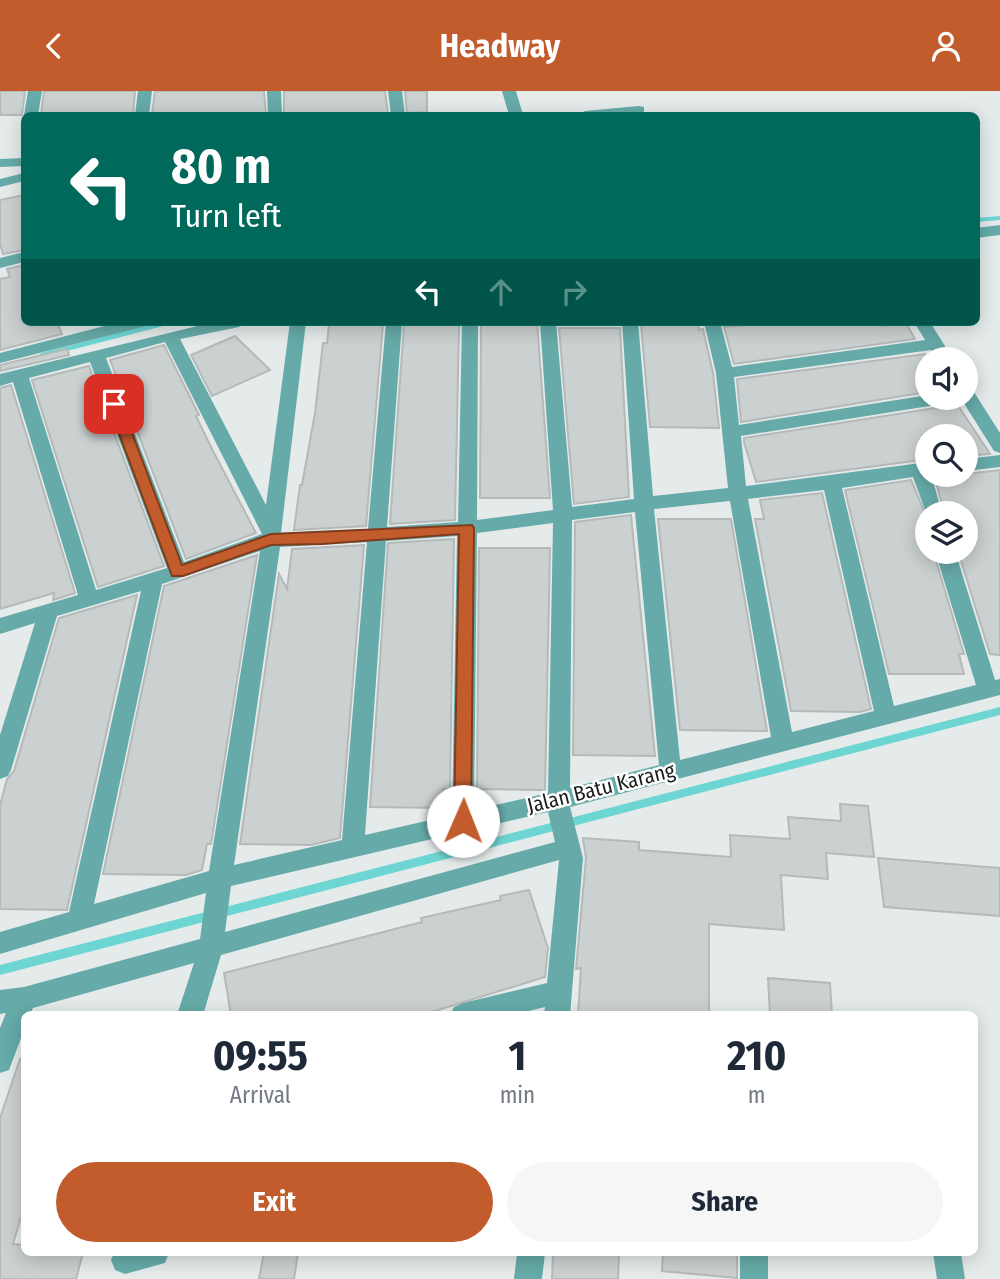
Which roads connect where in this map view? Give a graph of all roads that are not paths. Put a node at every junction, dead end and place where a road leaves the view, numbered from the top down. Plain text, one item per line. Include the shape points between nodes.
1 (35, 91) edge
2 (145, 91) edge
3 (274, 91) edge
4 (395, 91) edge
5 (509, 91) edge
6 (632, 91) edge
7 (31, 112) edge
8 (142, 112) edge
9 (275, 112) edge
10 (398, 112) edge
11 (515, 112) edge
12 (640, 112) edge
13 (21, 162) edge
14 (0, 163) edge
15 (21, 165) edge
16 (0, 183) edge
17 (1000, 230) edge
18 (980, 232) edge
19 (21, 258) edge
20 (0, 263) edge
21 (124, 326) edge
22 (219, 326) edge
23 (297, 326) edge
24 (394, 326) edge
25 (470, 326) edge
26 (548, 326) edge
27 (630, 326) edge
28 (713, 326) edge
29 (924, 326) edge
30 (170, 336) junction
31 (938, 347) edge
32 (915, 354) edge
33 (96, 355) junction
34 (0, 358) edge
35 (725, 373) junction
36 (19, 375) junction
37 (0, 380) edge
38 (915, 402) edge
39 (978, 410) edge
40 (730, 432) junction
41 (998, 438) edge
42 (1000, 461) edge
43 (978, 464) edge
44 (915, 470) edge
45 (832, 483) junction
46 (738, 495) junction
47 (644, 504) junction
48 (563, 516) junction
49 (467, 528) junction
50 (270, 535) junction
51 (375, 535) junction
52 (950, 564) edge
53 (178, 572) junction
54 (153, 580) junction
55 (89, 599) junction
56 (49, 611) junction
57 (0, 626) edge
58 (994, 689) edge
59 (886, 716) junction
60 (783, 742) junction
61 (0, 770) edge
62 (670, 770) junction
63 (559, 805) junction
64 (463, 821) junction
65 (567, 844) junction
66 (353, 846) junction
67 (220, 878) junction
68 (79, 920) junction
69 (213, 938) junction
70 (0, 943) edge
71 (12, 1000) edge
72 (558, 1003) edge
73 (191, 1011) edge
74 (495, 1011) edge
75 (0, 1061) edge
76 (147, 1256) edge
77 (531, 1256) edge
78 (754, 1256) edge
79 (947, 1256) edge
80 (124, 1264) edge
81 (527, 1279) edge
82 (754, 1279) edge
83 (951, 1279) edge

1 - 7 street
2 - 8 street
3 - 9 street
4 - 10 street
5 - 11 street
6 - 12 street
13 - 14 street
15 - 16 street
17 - 18 street
19 - 20 street
21 - 34 street
22 - 30 street
23 - 50 street
24 - 51 street
25 - 49 street
26 - 48 street
27 - 47 street
28 - 35 street
29 - 31 street
30 - 33 street
30 - 50 street
32 - 35 street
33 - 36 street
33 - 53 street
35 - 40 street
36 - 37 street
36 - 55 street
38 - 40 street
39 - 41 street
40 - 46 street
42 - 43 street
44 - 45 street
45 - 46 street
45 - 59 street
46 - 47 street
46 - 60 street
47 - 48 street
47 - 62 street
48 - 49 street
48 - 63 street
49 - 51 street
49 - 64 street
50 - 51 street
50 - 53 street
50 - 67 street
51 - 66 street
52 - 58 street
53 - 54 street
54 - 55 street
54 - 68 street
55 - 56 street
56 - 57 street
56 - 61 street
58 - 59 street, Jalan Batu Karang
59 - 60 street, Jalan Batu Karang
60 - 62 street, Jalan Batu Karang
62 - 63 street, Jalan Batu Karang
63 - 64 street, Jalan Batu Karang via 552,802
63 - 65 street
64 - 66 street, Jalan Batu Karang
65 - 69 street
65 - 72 street via 572,858
66 - 67 street, Jalan Batu Karang
67 - 68 street, Jalan Batu Karang
67 - 69 street
68 - 70 street, Jalan Batu Karang
69 - 71 street
69 - 73 street
71 - 75 street
72 - 74 street
76 - 80 street
77 - 81 street
78 - 82 street
79 - 83 street

